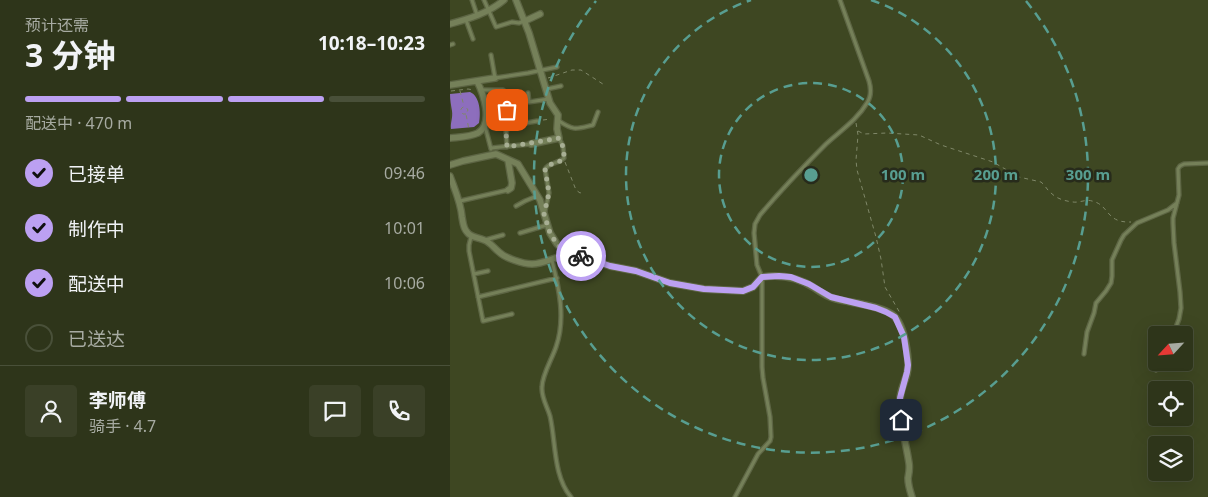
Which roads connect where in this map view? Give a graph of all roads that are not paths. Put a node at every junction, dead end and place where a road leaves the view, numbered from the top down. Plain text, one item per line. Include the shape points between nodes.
1 (472, 0) edge
2 (485, 0) edge
3 (504, 0) edge
4 (516, 0) edge
5 (840, 0) edge
6 (496, 2) edge
7 (488, 10) junction
8 (540, 14) dead end
9 (477, 15) junction
10 (466, 19) junction
11 (524, 21) junction
12 (450, 24) edge
13 (473, 40) dead end
14 (491, 55) dead end
15 (557, 67) dead end
16 (540, 71) junction
17 (495, 78) junction
18 (477, 81) junction
19 (450, 85) edge
20 (561, 86) dead end
21 (546, 90) junction
22 (479, 91) junction
23 (528, 92) dead end
24 (549, 99) junction
25 (598, 112) dead end
26 (559, 119) junction
27 (537, 121) road end
28 (485, 125) junction
29 (509, 126) junction
30 (450, 138) edge
31 (559, 138) junction
32 (531, 144) joint
33 (507, 147) junction
34 (491, 152) junction
35 (508, 160) junction
36 (1208, 163) edge
37 (450, 165) edge
38 (450, 176) edge
39 (508, 190) joint
40 (538, 196) junction
41 (1179, 200) junction
42 (460, 201) junction
43 (516, 206) dead end
44 (544, 214) junction
45 (547, 226) junction
46 (520, 233) dead end
47 (503, 235) dead end
48 (472, 236) junction
49 (485, 240) junction
50 (566, 255) junction
51 (552, 260) junction
52 (488, 271) dead end
53 (474, 274) junction
54 (762, 277) junction
55 (557, 278) junction
56 (478, 297) junction
57 (512, 314) dead end
58 (1176, 326) edge
59 (1084, 354) dead end
60 (572, 497) edge
61 (735, 497) edge
62 (912, 497) edge

1 - 9 lane
2 - 7 lane
3 - 6 street
4 - 11 street
5 - 54 lane via 870,86 870,96 856,117 801,169 756,220 754,238
6 - 7 street
7 - 9 street
7 - 11 lane via 496,27
8 - 11 street
9 - 10 street
10 - 12 street
10 - 13 lane
11 - 16 street
14 - 17 lane
15 - 16 lane
16 - 17 lane
16 - 21 street
17 - 18 street
18 - 19 street
18 - 22 street
20 - 21 lane
21 - 24 street
22 - 28 street via 485,101
22 - 29 lane via 504,90
23 - 24 lane via 529,102
24 - 26 street
25 - 26 lane via 593,124 579,128 570,127
26 - 31 street
27 - 29 lane
28 - 30 street via 475,134
28 - 34 lane
29 - 33 lane
31 - 32 street
31 - 44 lane via 564,158 545,169 549,193
32 - 33 lane
33 - 34 lane
34 - 35 street
34 - 37 street
35 - 39 street via 512,184
35 - 40 street via 520,166
36 - 41 lane via 1180,166
38 - 42 street
39 - 42 lane
40 - 43 lane
40 - 44 street
41 - 58 lane via 1173,218 1181,308
41 - 59 lane via 1168,210 1137,223 1124,235 1113,256 1111,283 1096,302
42 - 48 street via 464,228
44 - 45 street
45 - 46 lane
45 - 50 street
47 - 49 lane
48 - 49 street
48 - 53 lane via 469,245
49 - 51 street via 504,256 528,264
50 - 51 street
50 - 54 street via 573,254 670,283 704,289 743,291 753,287
51 - 55 lane
52 - 53 lane
53 - 56 lane
54 - 61 lane via 762,367 771,437
54 - 62 street via 791,277 831,297 876,308 895,317 904,337 908,365 900,402
55 - 56 lane
55 - 60 lane via 561,320 558,343 543,378 542,394 551,422 561,478
56 - 57 lane via 483,321

